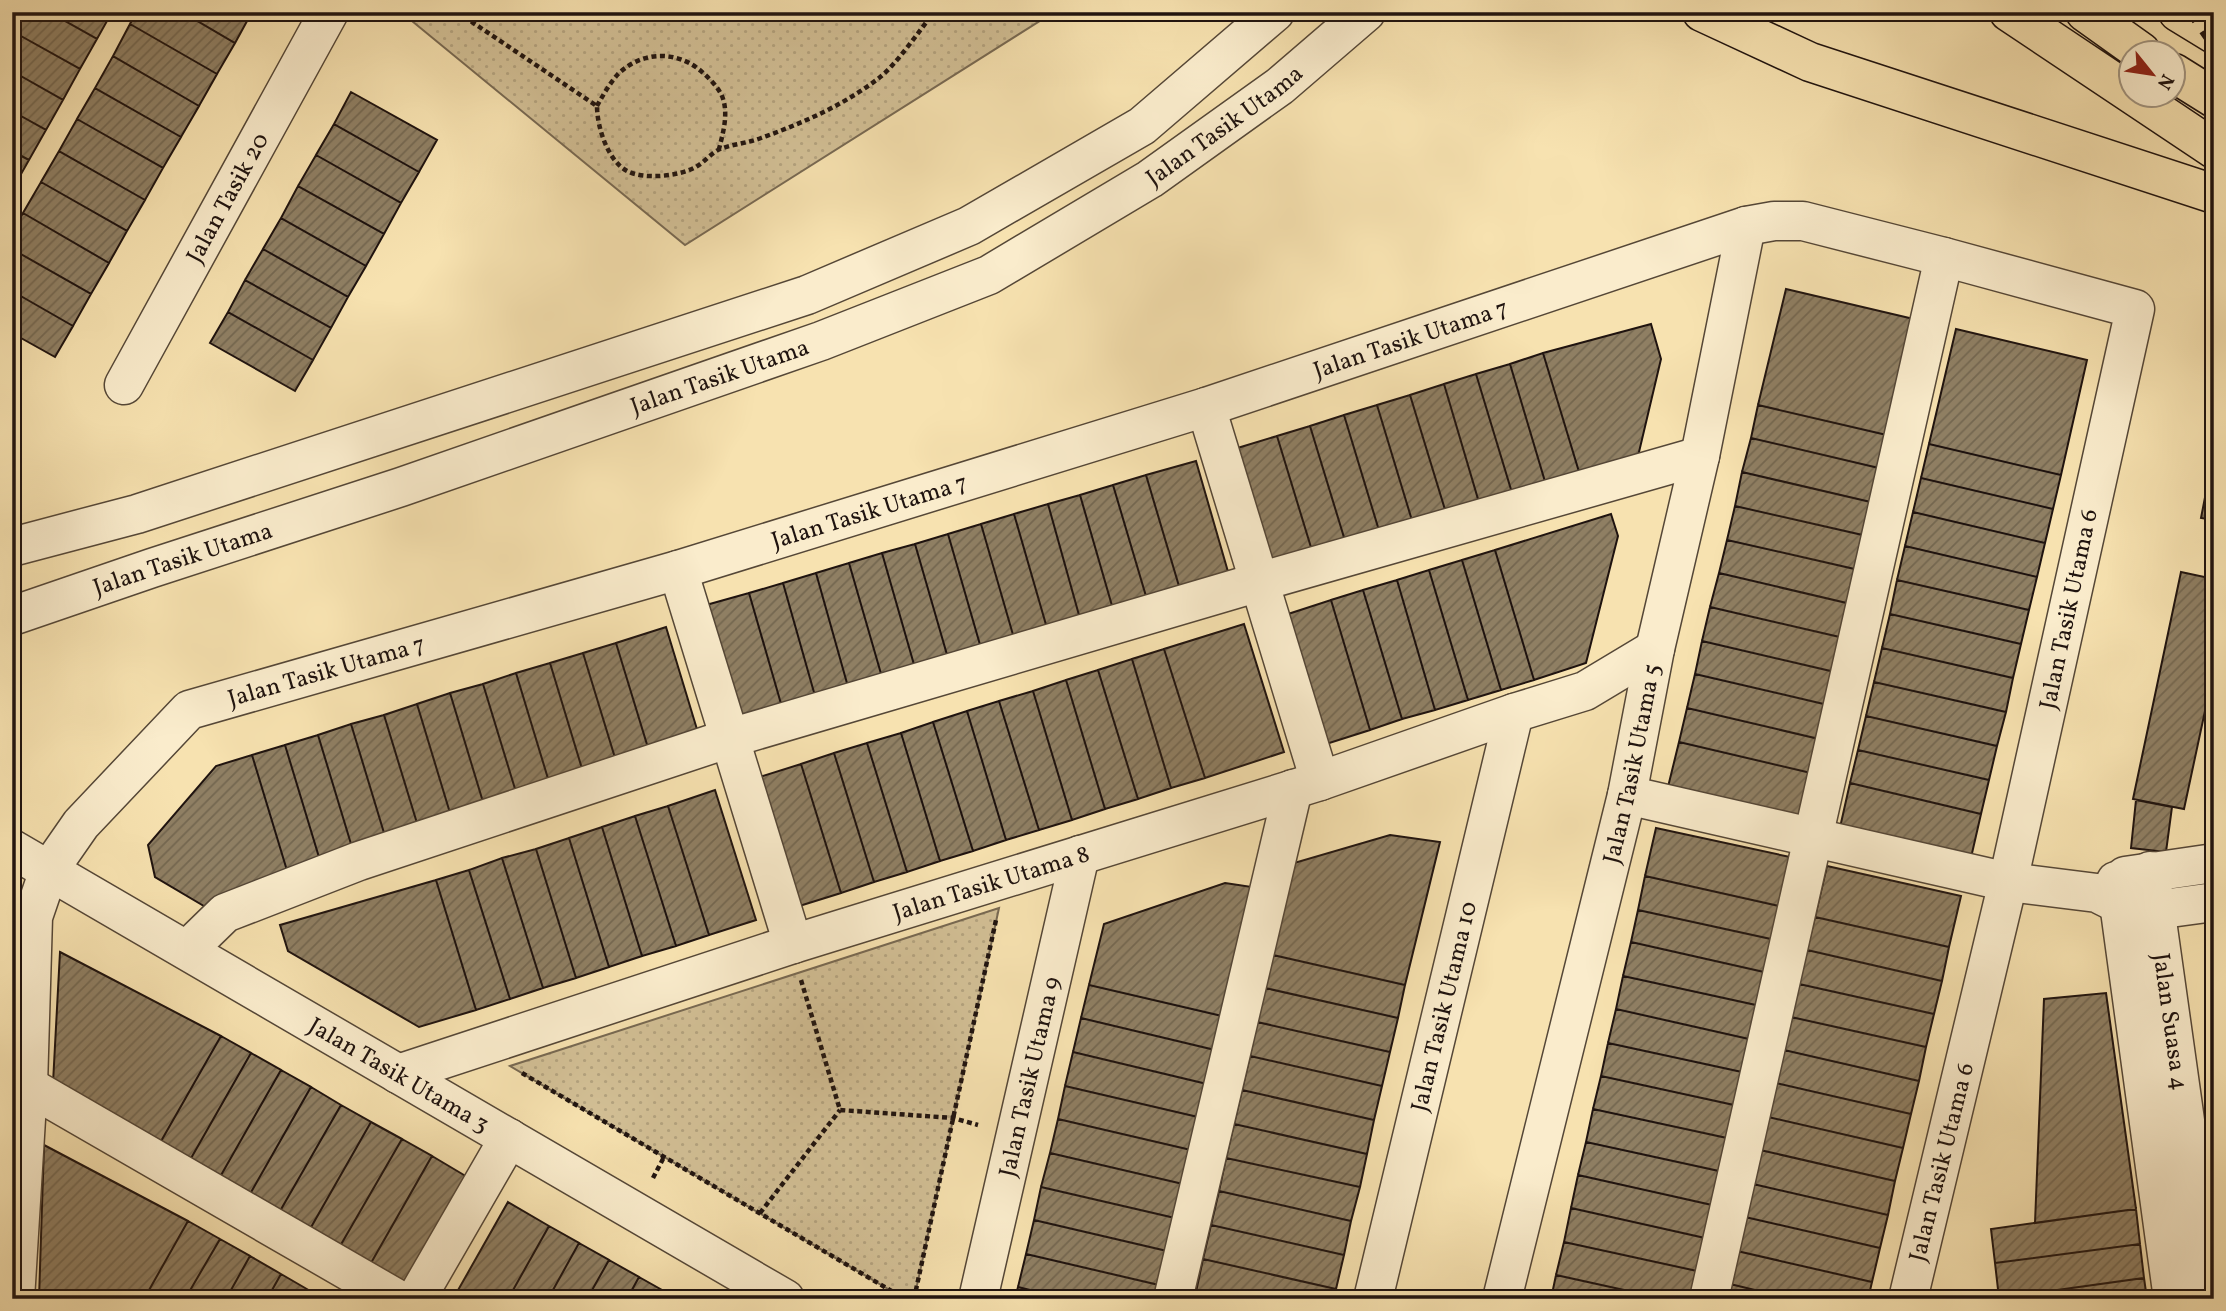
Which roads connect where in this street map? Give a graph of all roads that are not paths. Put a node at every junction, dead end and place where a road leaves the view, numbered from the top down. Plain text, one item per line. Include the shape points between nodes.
1 (329, 12) edge
2 (1275, 12) edge
3 (1366, 12) edge
4 (1702, 12) edge
5 (2008, 12) edge
6 (2085, 12) edge
7 (2178, 12) edge
8 (2214, 34) edge
9 (2121, 38) edge
10 (2188, 82) edge
11 (2214, 98) edge
12 (2214, 149) edge
13 (2214, 194) edge
14 (1746, 226) junction
15 (1944, 257) junction
16 (124, 385) dead end
17 (1206, 407) junction
18 (1700, 456) junction
19 (137, 514) junction
20 (12, 547) edge
21 (152, 568) junction
22 (678, 570) junction
23 (1259, 582) junction
24 (57, 601) junction
25 (12, 616) edge
26 (12, 632) edge
27 (1655, 649) junction
28 (1585, 691) junction
29 (1514, 713) junction
30 (1638, 734) junction
31 (730, 738) junction
32 (1306, 785) junction
33 (1627, 795) junction
34 (1812, 837) junction
35 (12, 849) edge
36 (1080, 855) junction
37 (2214, 863) edge
38 (49, 870) junction
39 (2008, 882) junction
40 (2127, 891) junction
41 (2214, 902) edge
42 (187, 950) junction
43 (796, 958) junction
44 (398, 1074) junction
45 (28, 1086) junction
46 (2181, 1107) edge
47 (509, 1138) junction
48 (15, 1262) edge
49 (15, 1299) edge
50 (397, 1299) edge
51 (416, 1299) edge
52 (785, 1299) edge
53 (978, 1299) edge
54 (1173, 1299) edge
55 (1373, 1299) edge
56 (1502, 1299) edge
57 (1709, 1299) edge
58 (1908, 1299) edge
59 (2173, 1299) edge
60 (2210, 1299) edge

1 - 16 street, Jalan Tasik 20
2 - 19 street, Jalan Tasik Utama via 1142,126 969,226 807,295
3 - 21 street, Jalan Tasik Utama via 1280,86 1150,179 989,275 821,341
4 - 13 highway via 1810,62
5 - 12 highway
6 - 9 highway
7 - 8 highway
10 - 11 highway
14 - 15 street, Jalan Tasik Utama 6 via 1803,221
14 - 17 street, Jalan Tasik Utama 7
14 - 18 street, Jalan Tasik Utama 5
15 - 34 street
15 - 39 street, Jalan Tasik Utama 6 via 2135,309
17 - 22 street, Jalan Tasik Utama 7
17 - 23 street
18 - 23 street
18 - 27 street, Jalan Tasik Utama 5
19 - 20 street, Jalan Tasik Utama
19 - 21 street
21 - 24 street, Jalan Tasik Utama
22 - 31 street
22 - 38 street, Jalan Tasik Utama 7 via 189,710 81,824
23 - 31 street
23 - 32 street
24 - 25 street, Jalan Tasik Utama
24 - 26 street
27 - 28 street, Jalan Tasik Utama 8
27 - 30 street, Jalan Tasik Utama 5
28 - 29 street, Jalan Tasik Utama 8
28 - 30 street
29 - 32 street, Jalan Tasik Utama 8
29 - 55 street, Jalan Tasik Utama 10
30 - 33 street, Jalan Tasik Utama 5
31 - 42 street via 359,861 225,913
31 - 43 street
32 - 36 street, Jalan Tasik Utama 8
32 - 54 street
33 - 34 street
33 - 56 street, Jalan Tasik Utama 5
34 - 39 street
34 - 57 street
35 - 38 street, Jalan Tasik Utama 3
36 - 43 street, Jalan Tasik Utama 8
36 - 53 street, Jalan Tasik Utama 9
37 - 40 street
38 - 42 street, Jalan Tasik Utama 3
38 - 45 street, Jalan Tasik Utama 7 via 33,917
39 - 40 street
39 - 58 street, Jalan Tasik Utama 6
40 - 41 street
40 - 46 street, Jalan Suasa 4
42 - 44 street, Jalan Tasik Utama 3
43 - 44 street, Jalan Tasik Utama 8
44 - 47 street, Jalan Tasik Utama 3
45 - 48 street, Jalan Tasik Utama 7
45 - 50 street
46 - 59 street, Jalan Suasa 4
46 - 60 street, Jalan Suasa 4
47 - 51 street
47 - 52 street, Jalan Tasik Utama 3
48 - 49 street, Jalan Tasik Utama 7

